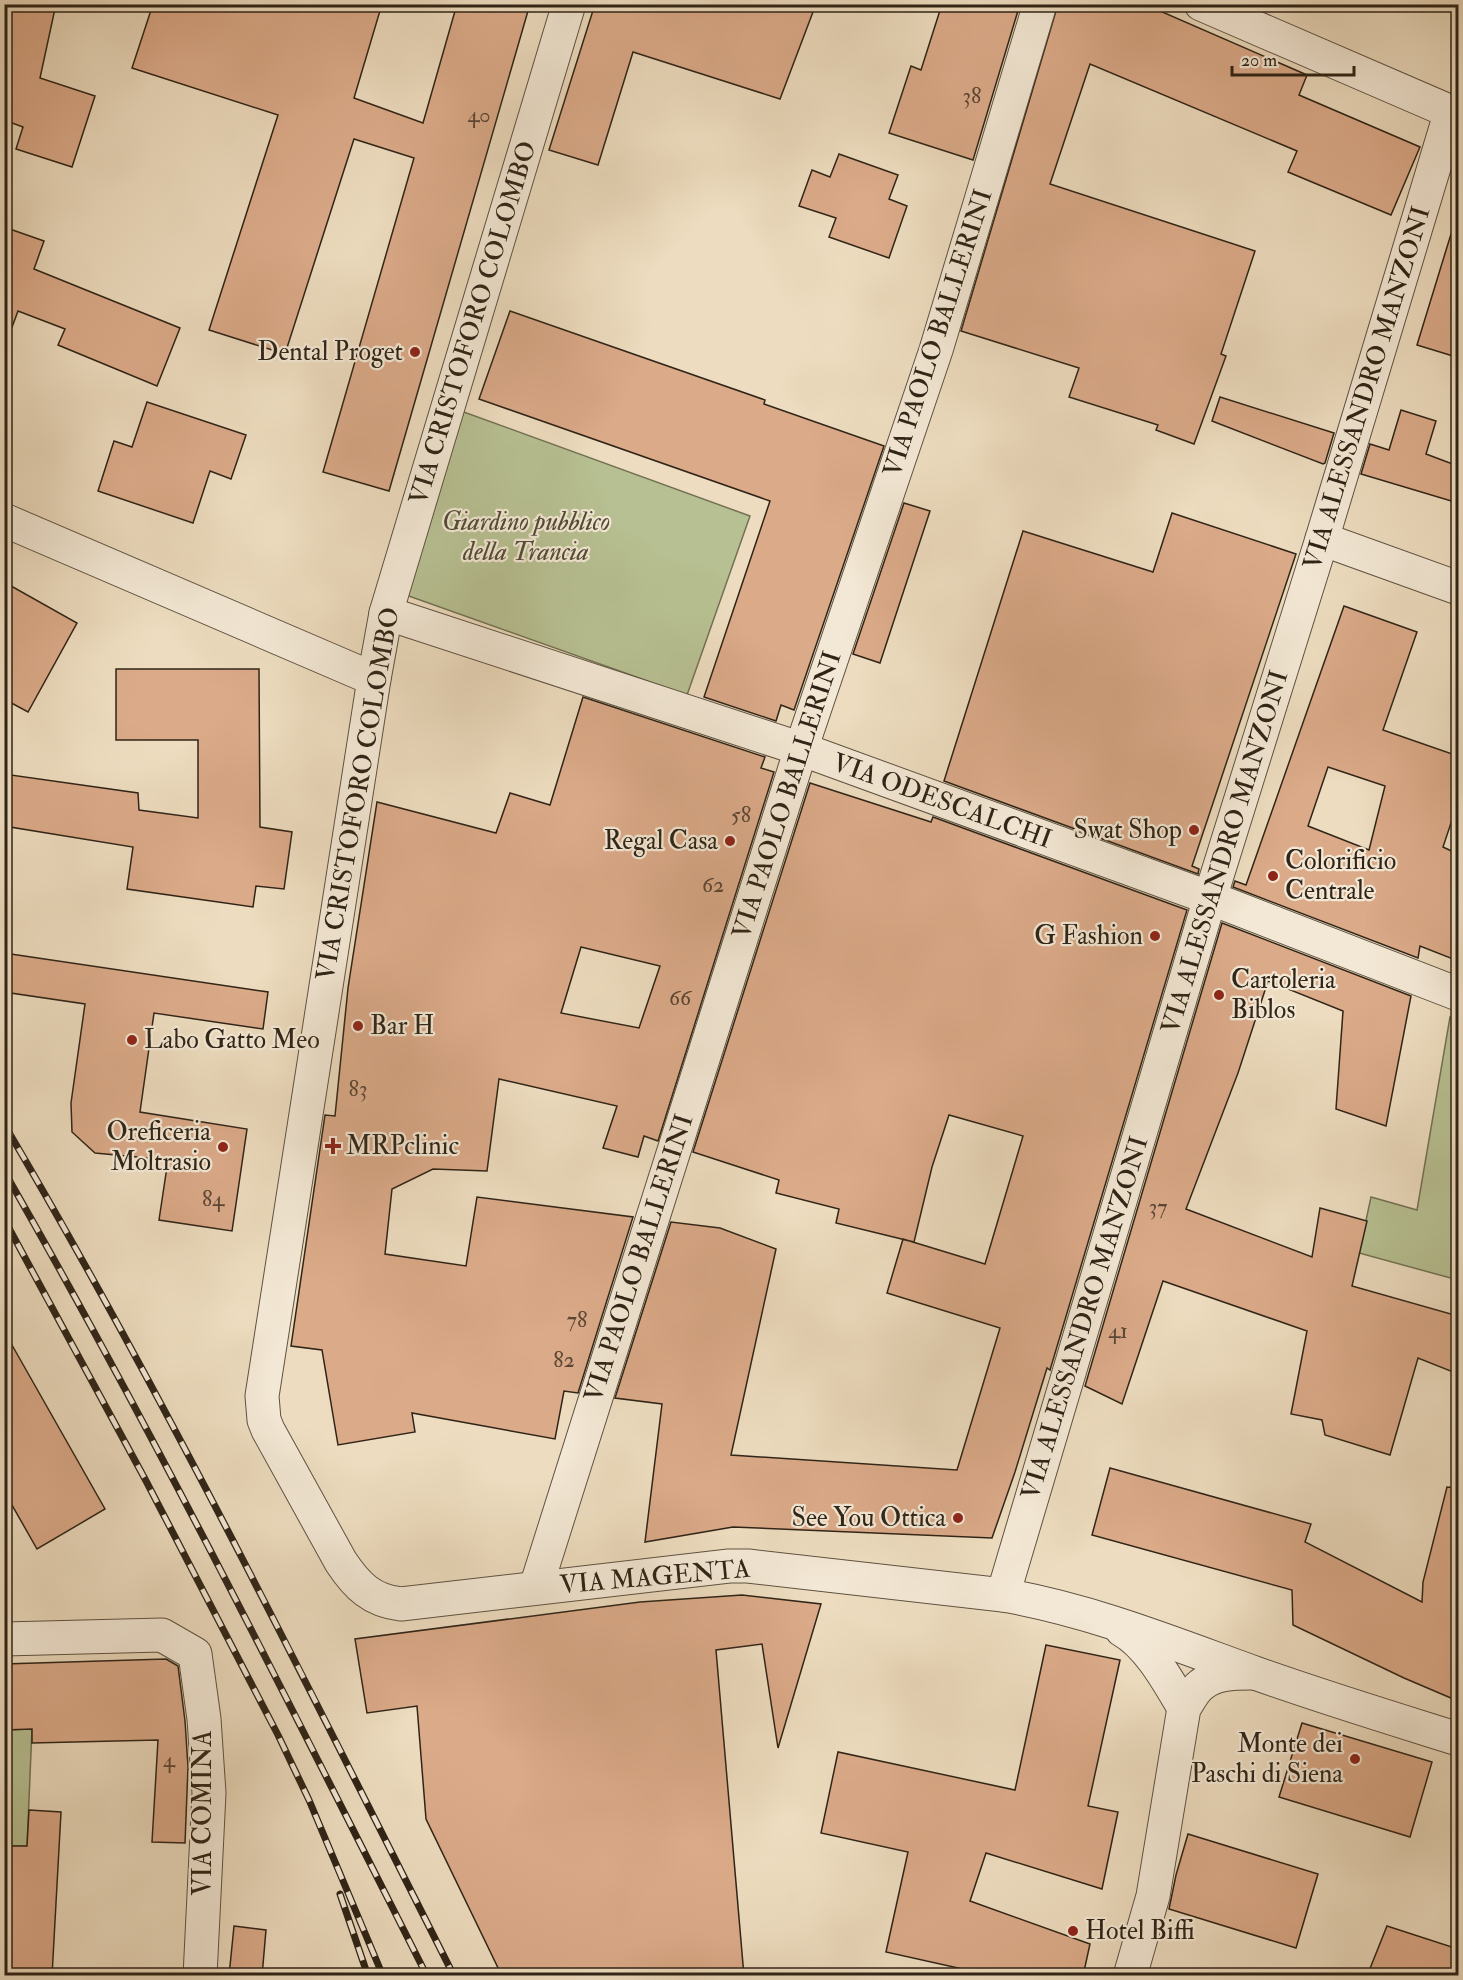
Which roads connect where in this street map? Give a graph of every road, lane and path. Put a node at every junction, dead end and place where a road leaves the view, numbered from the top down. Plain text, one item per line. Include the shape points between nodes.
1 (568, 4) edge
2 (1040, 4) edge
3 (1201, 4) edge
4 (1455, 113) edge
5 (4, 520) edge
6 (1322, 539) junction
7 (1458, 588) edge
8 (386, 613) junction
9 (374, 679) junction
10 (801, 749) junction
11 (1210, 898) junction
12 (1458, 994) edge
13 (354, 1581) joint
14 (536, 1587) junction
15 (1003, 1595) junction
16 (1102, 1619) junction
17 (4, 1639) edge
18 (1257, 1673) junction
19 (1184, 1708) junction
20 (1458, 1739) edge
21 (200, 1976) edge
22 (1130, 1976) edge

1 - 8 street, VIA CRISTOFORO COLOMBO
2 - 10 street, VIA PAOLO BALLERINI via 936,350
3 - 4 street
4 - 6 street, VIA ALESSANDRO MANZONI
5 - 9 street
6 - 7 street
6 - 11 street, VIA ALESSANDRO MANZONI
8 - 9 street, VIA CRISTOFORO COLOMBO
8 - 10 street, VIA ODESCALCHI
9 - 13 street, VIA CRISTOFORO COLOMBO via 262,1396 268,1430
10 - 11 street, VIA ODESCALCHI
10 - 14 street, VIA PAOLO BALLERINI
11 - 12 street, VIA ODESCALCHI
11 - 15 street, VIA ALESSANDRO MANZONI
13 - 14 street, VIA MAGENTA via 368,1594 401,1604
14 - 15 street, VIA MAGENTA via 748,1566
15 - 16 street, VIA MAGENTA
16 - 18 street, VIA MAGENTA
16 - 19 street, VIA MAGENTA via 1127,1633 1144,1650
17 - 21 street, VIA COMINA via 162,1635 195,1654 209,1793
18 - 19 street, VIA MAGENTA via 1214,1677 1200,1685
18 - 20 street, VIA MAGENTA
19 - 22 street via 1153,1896

